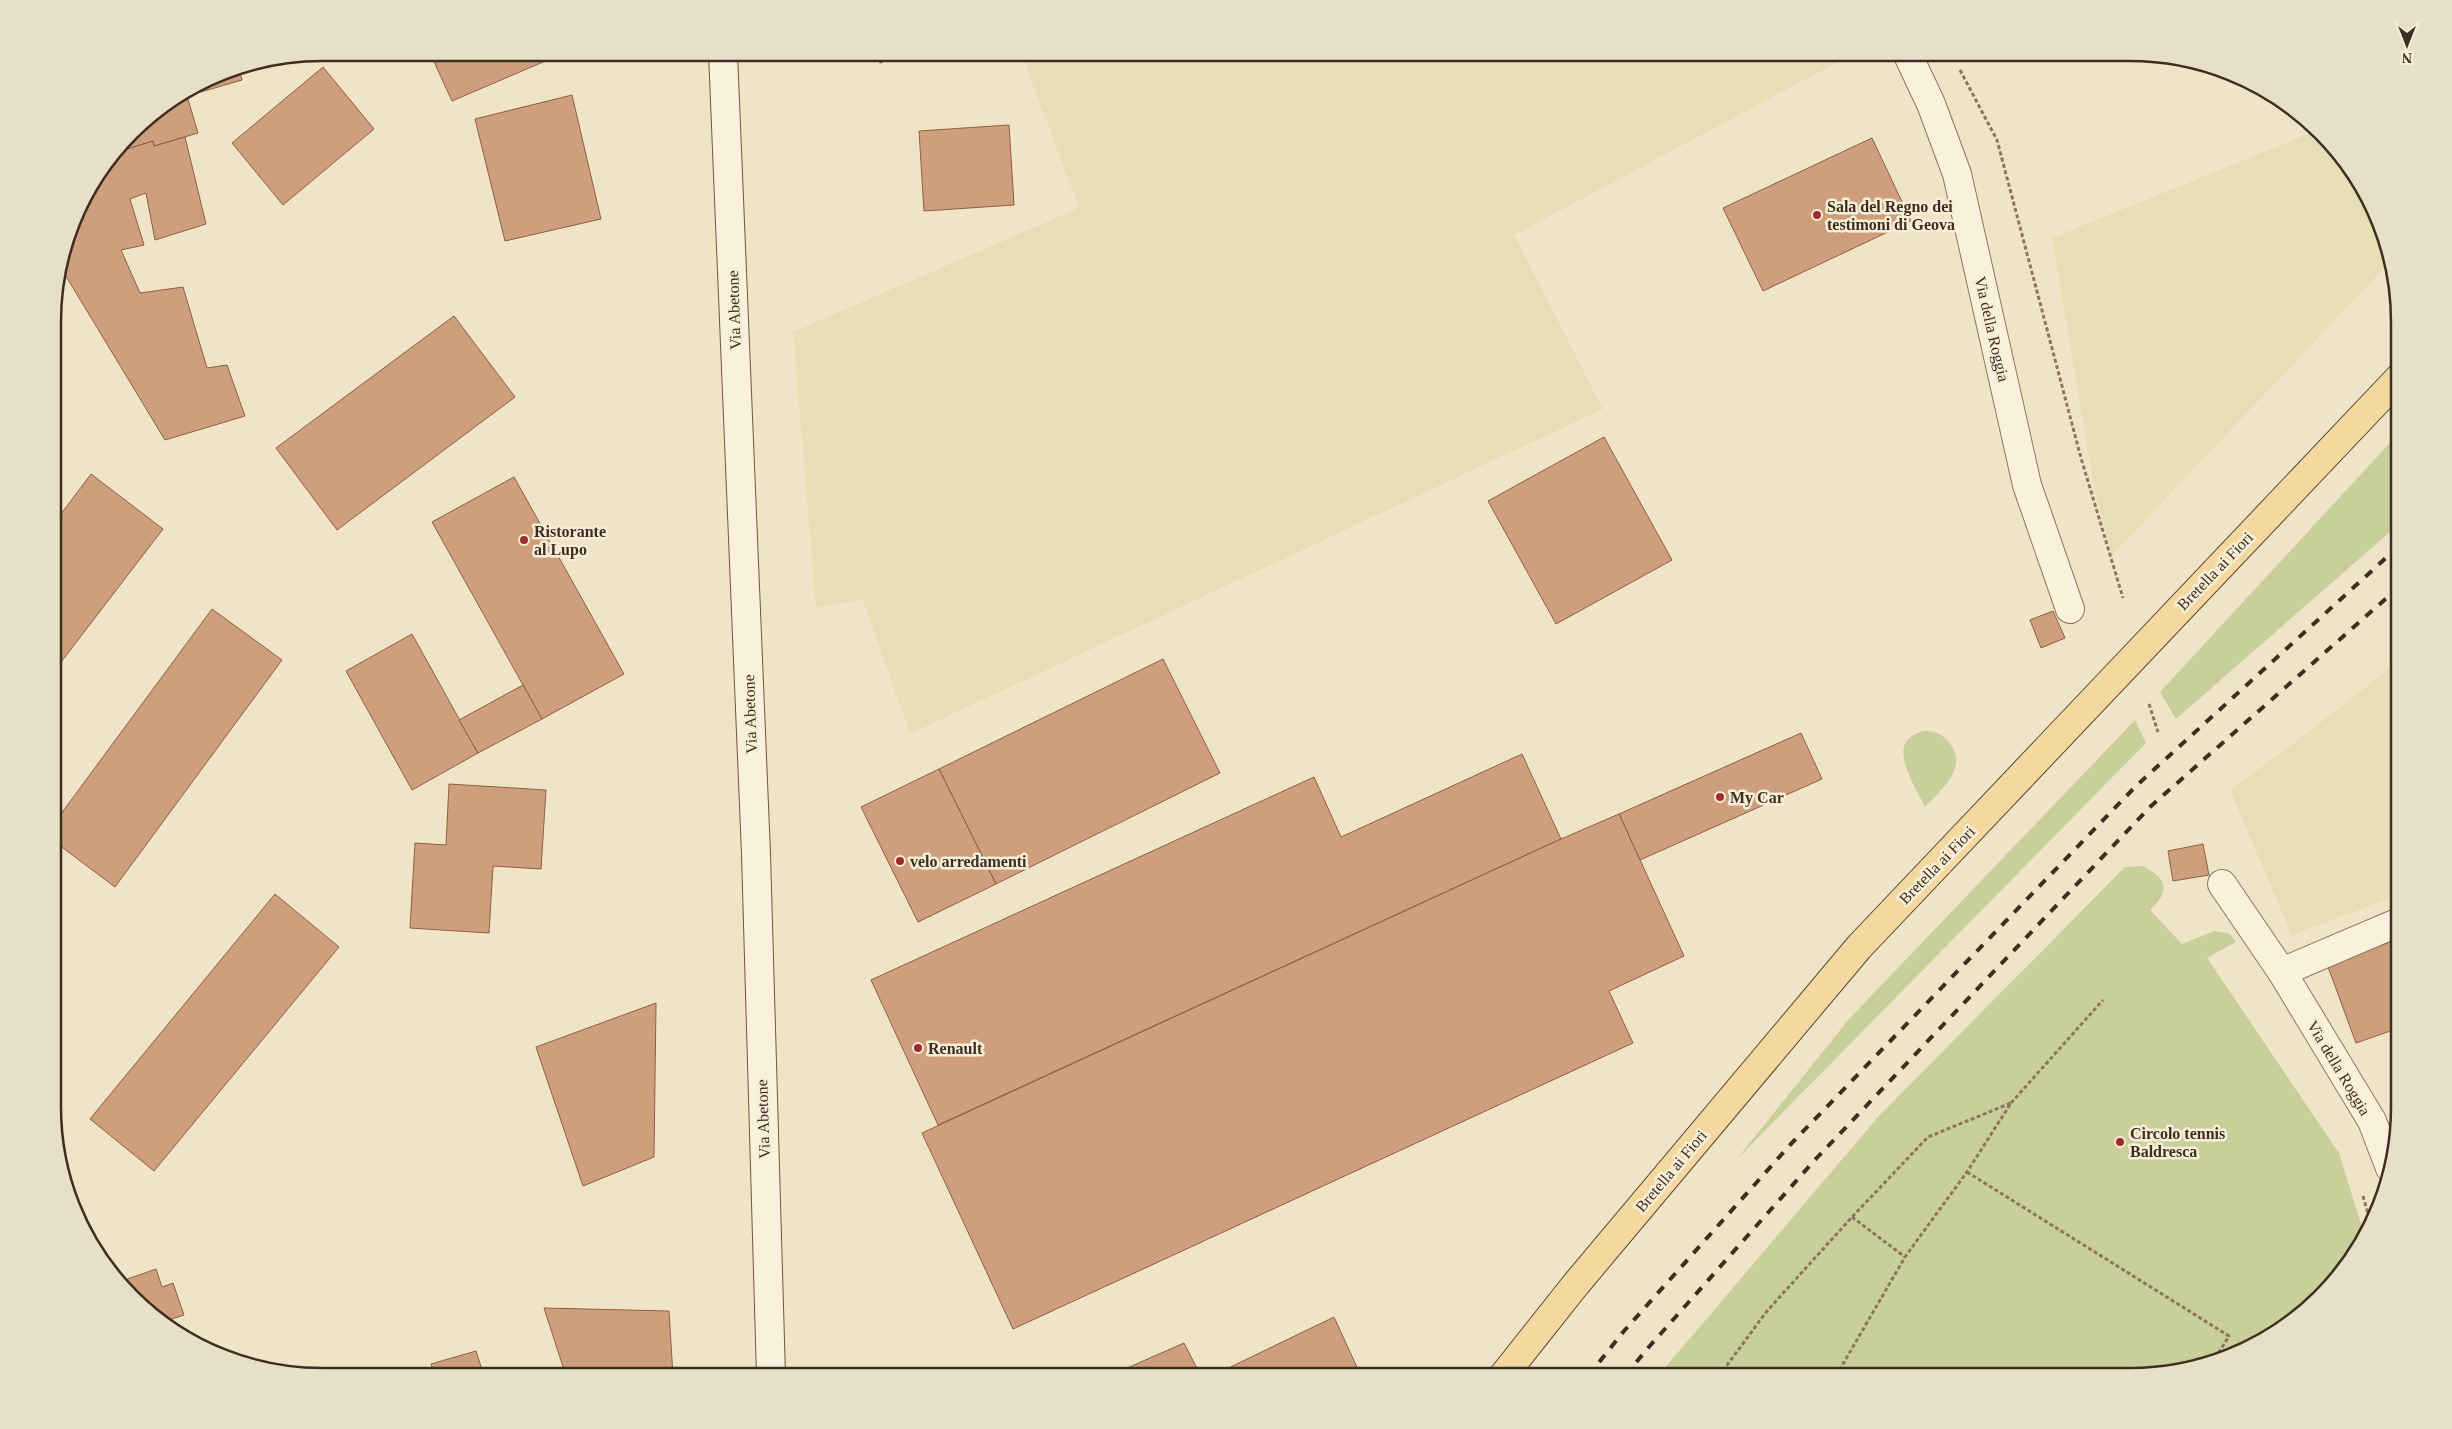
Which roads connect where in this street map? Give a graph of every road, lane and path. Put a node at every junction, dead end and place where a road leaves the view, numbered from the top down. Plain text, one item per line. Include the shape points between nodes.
1 (723, 61) edge
2 (881, 61) edge
3 (1911, 61) edge
4 (1956, 62) dead end
5 (881, 64) dead end
6 (2391, 386) edge
7 (2123, 598) dead end
8 (2070, 609) dead end
9 (2149, 704) dead end
10 (2158, 732) dead end
11 (2222, 884) dead end
12 (2391, 925) edge
13 (2282, 972) junction
14 (2104, 1000) dead end
15 (2011, 1103) junction
16 (2386, 1157) edge
17 (1967, 1172) junction
18 (1852, 1217) junction
19 (1905, 1257) junction
20 (2219, 1352) edge
21 (771, 1368) edge
22 (1509, 1368) edge
23 (1725, 1368) edge
24 (1841, 1368) edge

1 - 21 main road, Via Abetone via 756,864
2 - 5 path
3 - 8 main road, Via della Roggia via 1932,104 1957,174 2027,485
4 - 7 path via 1997,140 2081,458
6 - 22 main road, Bretella ai Fiori via 1859,947
9 - 10 path
11 - 13 main road, Via della Roggia
12 - 13 main road
13 - 16 main road, Via della Roggia via 2372,1121
14 - 15 path
15 - 17 path
15 - 18 path via 1928,1138
17 - 19 path
17 - 20 path via 2229,1336
18 - 19 path
18 - 23 path via 1767,1311
19 - 24 path

